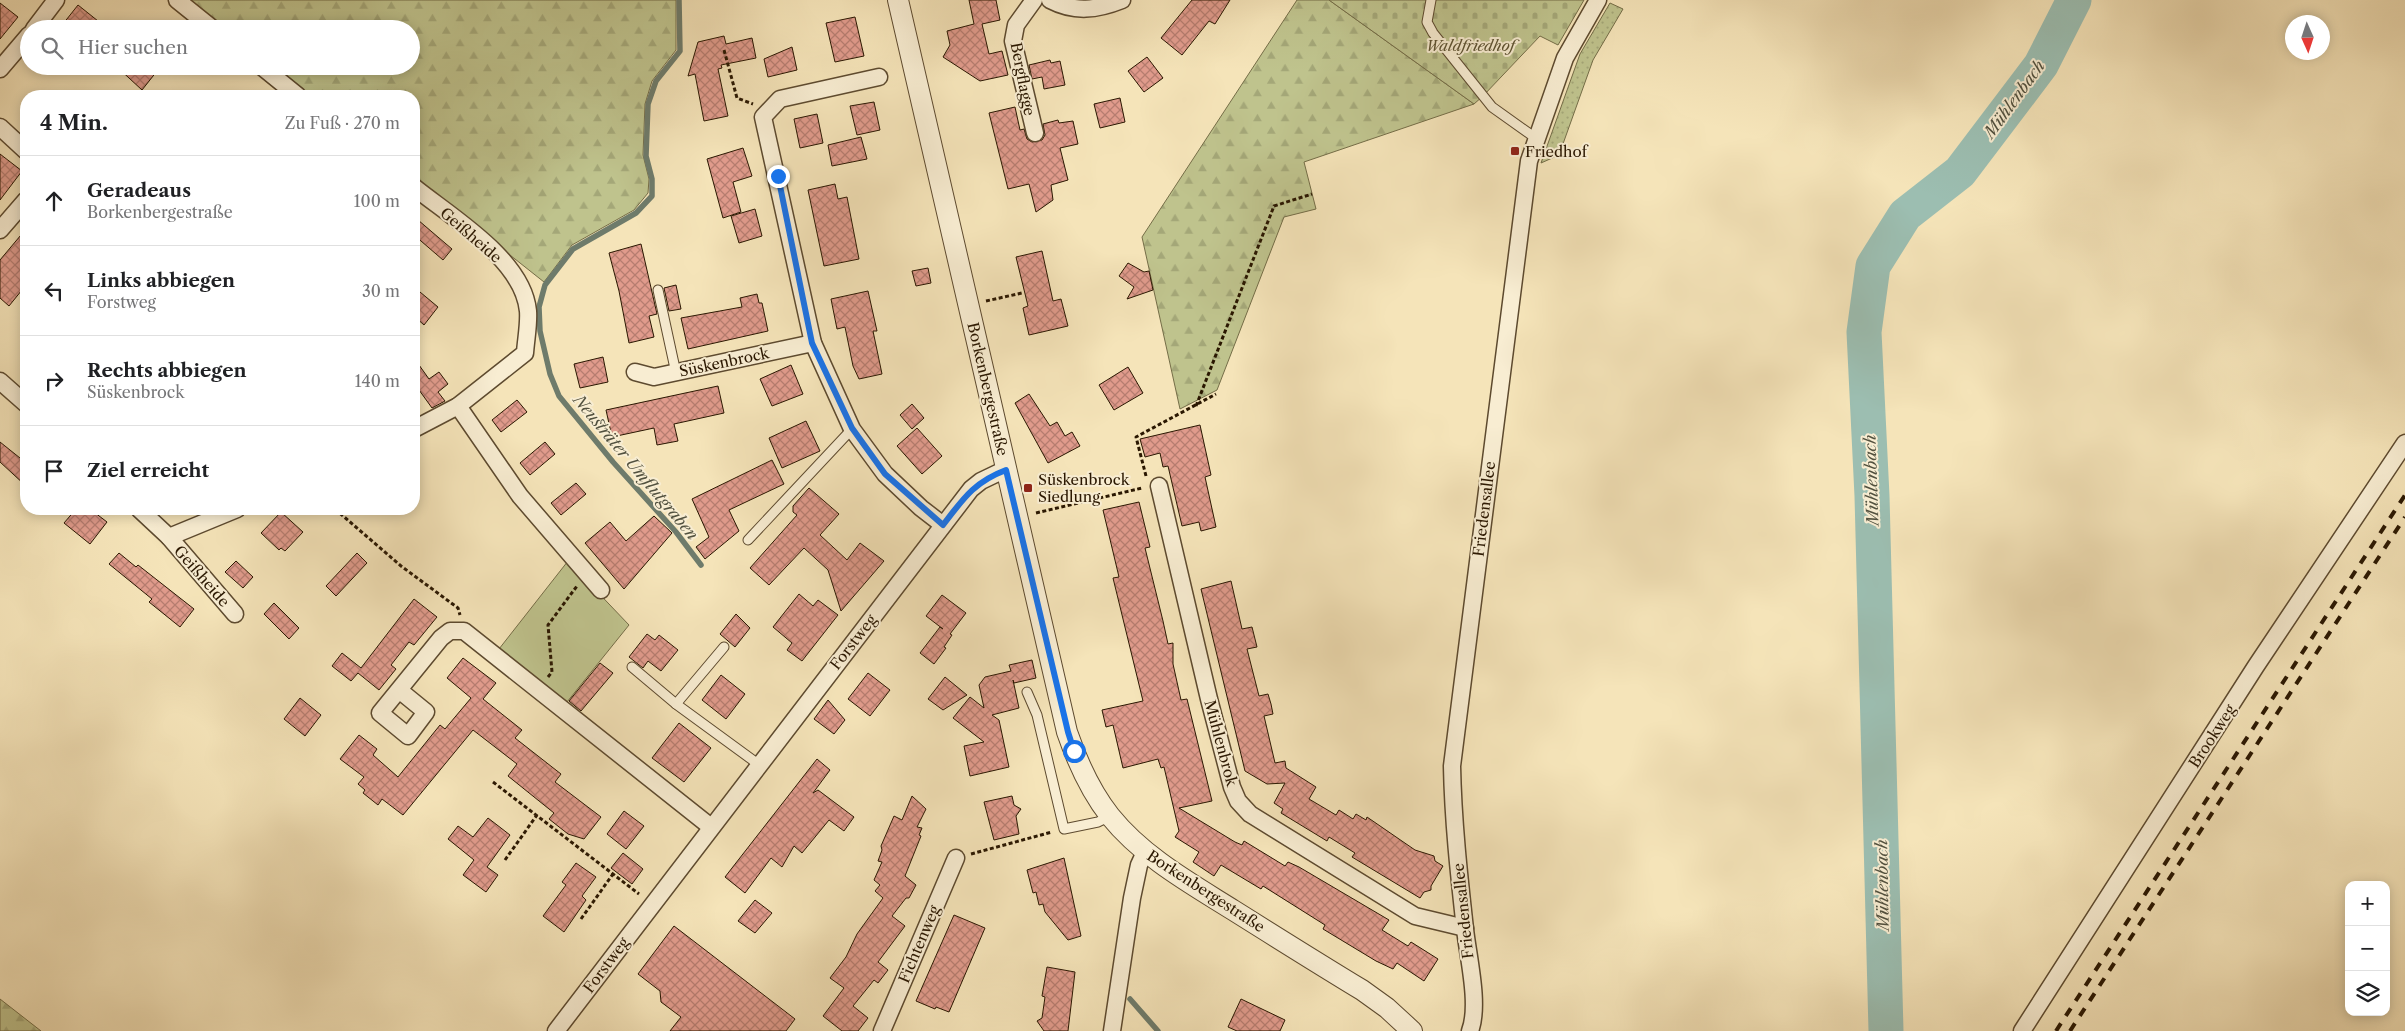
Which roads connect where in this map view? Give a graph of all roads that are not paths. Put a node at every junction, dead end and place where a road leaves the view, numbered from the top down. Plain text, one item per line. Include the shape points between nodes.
1 (56, 0) edge
2 (177, 0) edge
3 (898, 0) edge
4 (1034, 0) edge
5 (1050, 0) edge
6 (1122, 0) edge
7 (1431, 0) edge
8 (1598, 0) edge
9 (41, 20) edge
10 (202, 20) edge
11 (20, 45) edge
12 (0, 69) edge
13 (271, 75) edge
14 (879, 77) dead end
15 (290, 90) edge
16 (0, 128) edge
17 (1035, 133) dead end
18 (1537, 139) junction
19 (20, 146) edge
20 (420, 192) edge
21 (20, 207) edge
22 (0, 230) edge
23 (658, 290) dead end
24 (812, 343) junction
25 (635, 372) dead end
26 (676, 373) junction
27 (0, 381) edge
28 (20, 399) edge
29 (458, 406) junction
30 (420, 426) edge
31 (852, 428) junction
32 (2405, 443) edge
33 (1006, 470) junction
34 (1151, 484) road end
35 (146, 515) edge
36 (222, 515) edge
37 (943, 525) junction
38 (169, 537) junction
39 (748, 540) dead end
40 (601, 590) dead end
41 (235, 614) dead end
42 (724, 647) dead end
43 (632, 667) dead end
44 (402, 686) dead end
45 (1027, 692) dead end
46 (676, 704) junction
47 (758, 764) junction
48 (1110, 816) junction
49 (711, 827) junction
50 (1146, 852) junction
51 (956, 858) road end
52 (1465, 928) junction
53 (556, 1031) edge
54 (882, 1031) edge
55 (1112, 1031) edge
56 (1412, 1031) edge
57 (1470, 1031) edge
58 (2022, 1031) edge

1 - 9 street
2 - 10 street
3 - 33 street, Borkenbergestraße
4 - 17 street, Bergflagge via 1016,25 1014,41
5 - 6 street via 1077,10 1098,9
7 - 18 lane via 1427,22 1433,33 1492,107
8 - 18 street, Friedensallee via 1565,58
11 - 12 street
13 - 15 street
14 - 24 street via 780,98 763,117
16 - 19 street
18 - 52 street, Friedensallee via 1529,161 1452,766 1453,817
20 - 29 street, Geißheide via 495,251 518,281 528,310 525,353
21 - 22 street
23 - 26 lane
24 - 26 street, Süskenbrock
24 - 31 street
25 - 26 street, Süskenbrock via 654,378
27 - 28 street
29 - 30 street, Geißheide
29 - 40 street via 520,496
31 - 37 street via 885,474
31 - 39 lane
32 - 58 street, Brookweg via 2256,666
33 - 37 street, Forstweg via 971,489
33 - 48 street, Borkenbergestraße via 1068,732 1074,751
34 - 52 street, Mühlenbrok via 1238,801 1250,814 1415,916
35 - 38 street, Geißheide
36 - 38 street, Geißheide
37 - 47 street, Forstweg
38 - 41 street, Geißheide
42 - 46 lane
43 - 46 lane
44 - 49 street via 441,638 450,631 464,630
45 - 48 lane via 1036,715 1064,829 1098,822
46 - 47 lane
47 - 49 street, Forstweg
48 - 50 street, Borkenbergestraße
49 - 53 street, Forstweg
50 - 55 street via 1139,865 1132,898
50 - 56 street, Borkenbergestraße via 1362,990
51 - 54 street, Fichtenweg
52 - 57 street, Friedensallee via 1474,1022

